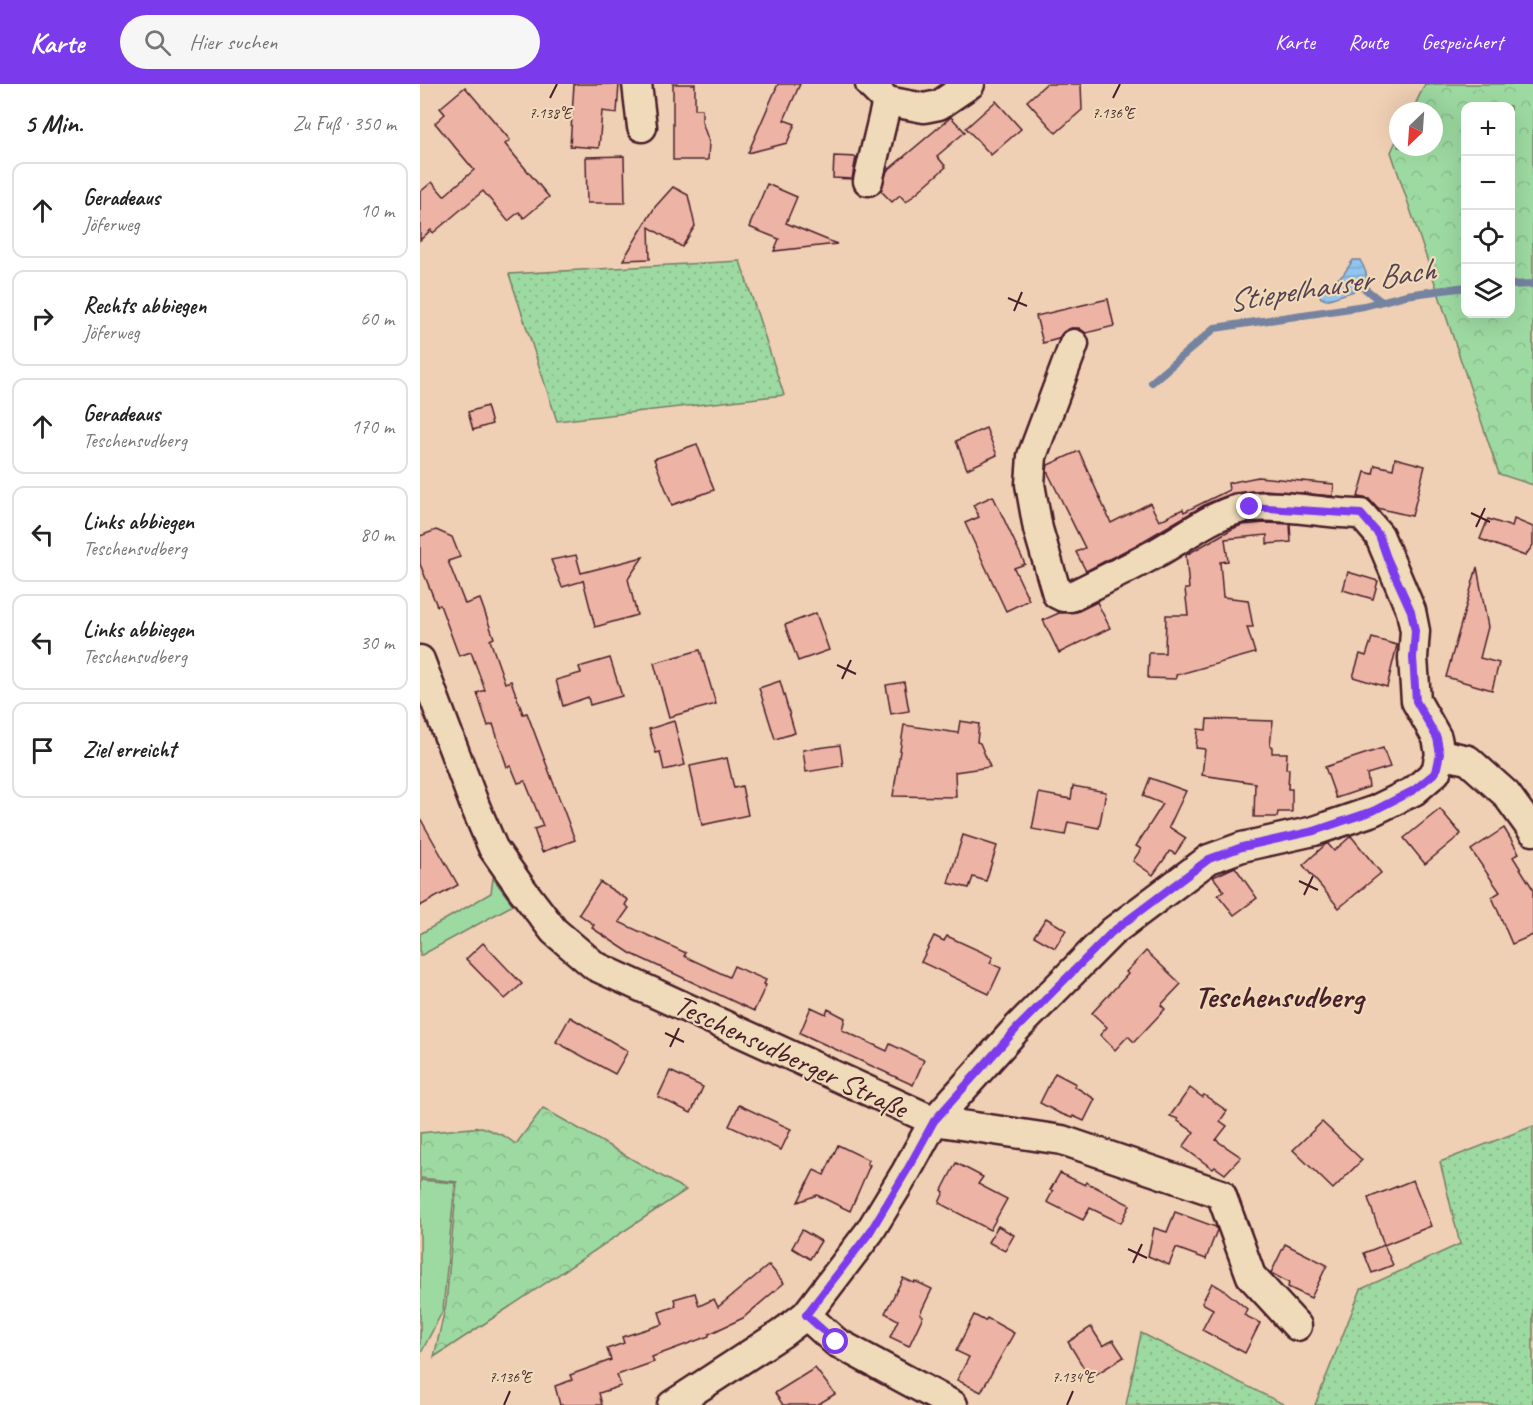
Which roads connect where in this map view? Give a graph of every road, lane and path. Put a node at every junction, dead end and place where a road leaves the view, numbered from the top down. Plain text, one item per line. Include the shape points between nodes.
1 (637, 84) edge
2 (970, 84) edge
3 (878, 93) edge
4 (642, 127) dead end
5 (868, 181) dead end
6 (1074, 344) dead end
7 (420, 660) edge
8 (1440, 754) junction
9 (1533, 831) edge
10 (934, 1121) junction
11 (806, 1315) junction
12 (1297, 1326) dead end
13 (672, 1405) edge
14 (953, 1405) edge

1 - 4 street
2 - 3 street via 939,105 924,108
3 - 5 street
6 - 8 street via 1032,456 1030,484 1057,594 1070,597 1225,513 1250,507 1361,514 1379,535 1411,611 1416,701 1437,738
7 - 10 street, Teschensudberger Straße via 493,848 554,931 595,966
8 - 9 street via 1468,760 1506,794
8 - 10 street via 1436,772 1414,790 1373,811 1209,859 1112,932 1018,1027
10 - 11 street via 870,1232
10 - 12 street, Teschensudberger Straße via 1062,1140 1221,1194 1251,1276
11 - 13 street
11 - 14 street via 836,1342

